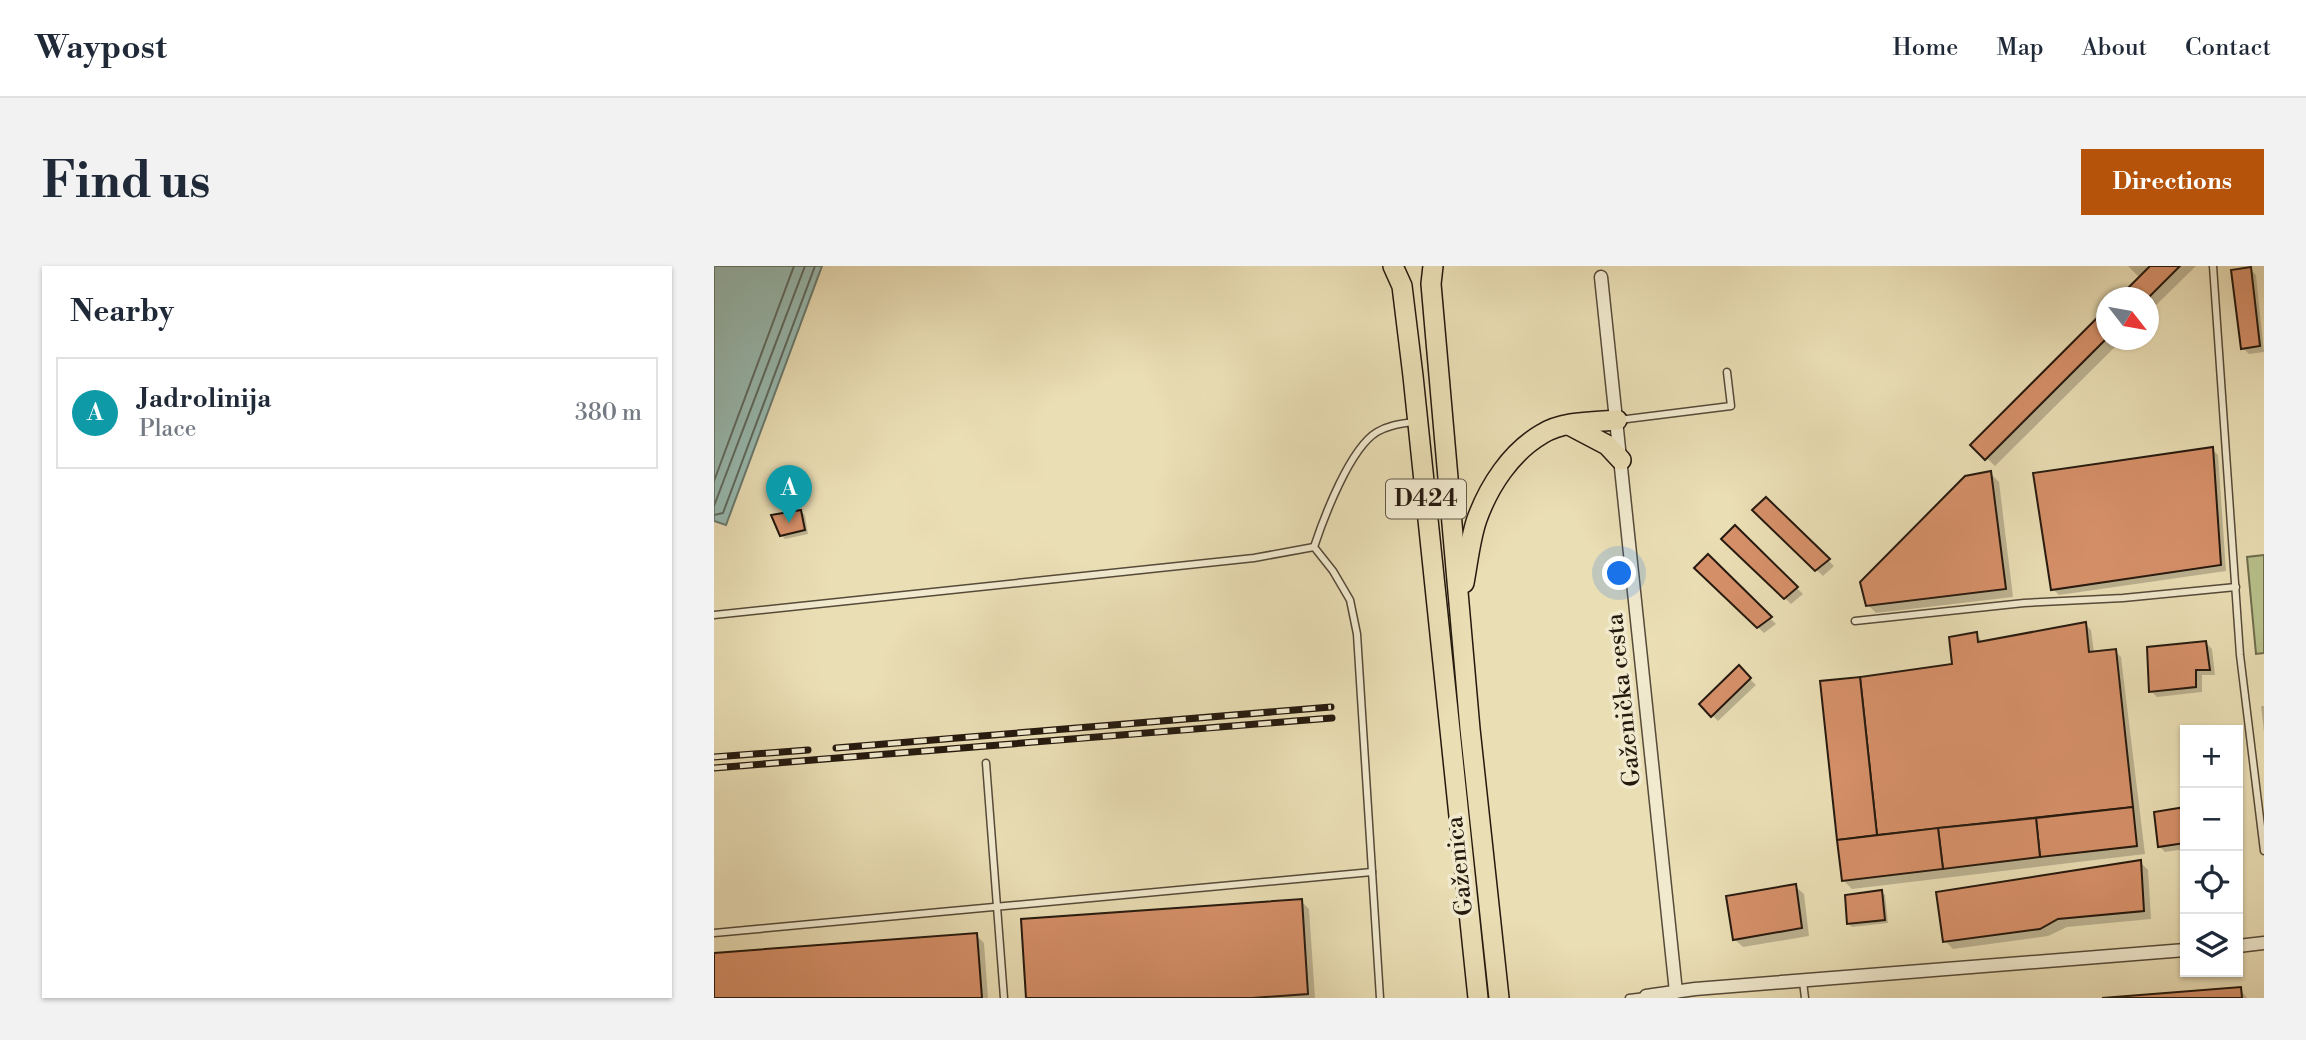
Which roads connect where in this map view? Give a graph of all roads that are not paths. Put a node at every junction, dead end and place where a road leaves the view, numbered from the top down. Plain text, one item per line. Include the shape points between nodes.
1 (1394, 266) edge
2 (1433, 266) edge
3 (2213, 266) edge
4 (1601, 277) dead end
5 (1727, 372) dead end
6 (1616, 420) junction
7 (1418, 422) junction
8 (1569, 425) junction
9 (1621, 460) junction
10 (1314, 547) junction
11 (2236, 587) junction
12 (1459, 606) junction
13 (714, 615) edge
14 (1855, 621) dead end
15 (1460, 731) junction
16 (986, 763) dead end
17 (2264, 851) edge
18 (1372, 872) junction
19 (998, 907) junction
20 (714, 933) edge
21 (2264, 943) edge
22 (2243, 945) edge
23 (2180, 950) edge
24 (1803, 982) junction
25 (1676, 992) junction
26 (1646, 996) joint
27 (1004, 998) edge
28 (1380, 998) edge
29 (1478, 998) edge
30 (1499, 998) edge
31 (1629, 998) edge
32 (1805, 998) edge

1 - 7 highway, D424 via 1402,286
2 - 12 highway, D424 via 1430,284
3 - 11 lane
4 - 6 street, Gaženička cesta
5 - 6 lane via 1731,407
6 - 8 highway
6 - 9 street, Gaženička cesta
7 - 10 lane via 1393,425 1374,434 1338,487
7 - 15 highway, D424
8 - 9 highway via 1607,445
8 - 12 highway via 1543,433 1526,446 1506,464 1489,491 1476,520
9 - 25 street, Gaženička cesta
10 - 13 lane via 1254,558
10 - 18 lane via 1350,600 1357,634
11 - 14 lane
11 - 17 lane
12 - 15 highway, D424
15 - 29 highway, Gaženica / D424
15 - 30 highway, Gaženica / D424
16 - 19 lane
18 - 19 lane
18 - 28 lane
19 - 20 lane
19 - 27 lane
21 - 22 street
23 - 24 street
24 - 25 street
24 - 32 lane
25 - 26 street
26 - 31 lane

